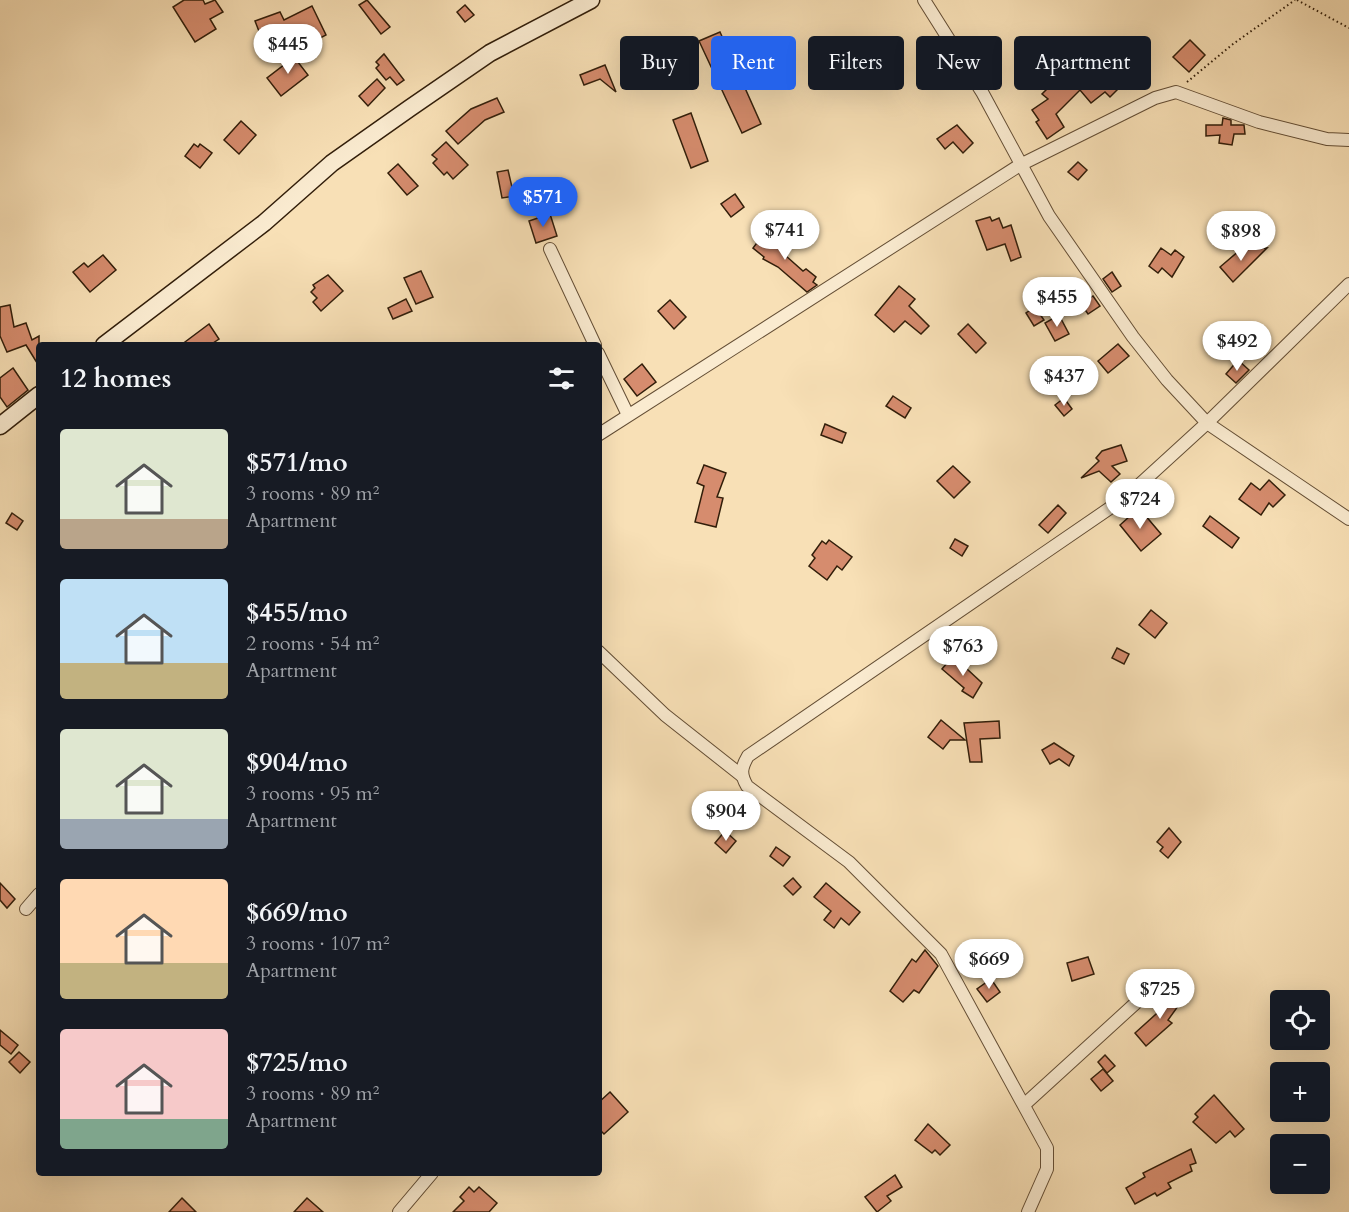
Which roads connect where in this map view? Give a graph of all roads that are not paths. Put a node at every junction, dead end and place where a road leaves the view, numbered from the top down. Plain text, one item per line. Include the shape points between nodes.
1 (591, 0) edge
2 (924, 0) edge
3 (1349, 140) edge
4 (1020, 165) junction
5 (550, 249) dead end
6 (1349, 284) edge
7 (108, 342) edge
8 (594, 342) edge
9 (602, 361) edge
10 (36, 397) edge
11 (628, 416) junction
12 (1207, 423) junction
13 (0, 426) edge
14 (602, 432) edge
15 (1349, 519) edge
16 (602, 655) edge
17 (741, 775) junction
18 (36, 897) edge
19 (26, 909) dead end
20 (1138, 1001) dead end
21 (1025, 1104) junction
22 (429, 1176) edge
23 (399, 1212) edge
24 (1028, 1212) edge

1 - 7 street via 490,53 381,129
2 - 4 street via 982,92
3 - 4 street via 1327,139 1259,123 1176,92 1136,106
4 - 11 street
4 - 12 street via 1048,216 1127,328
5 - 8 street
6 - 12 street
9 - 11 street
10 - 13 street
11 - 14 street
12 - 15 street
12 - 17 street via 1126,497 748,756
16 - 17 street via 665,715
17 - 21 street via 747,786 849,862 941,954
18 - 19 street
20 - 21 street
21 - 24 street via 1047,1148 1047,1169
22 - 23 street

